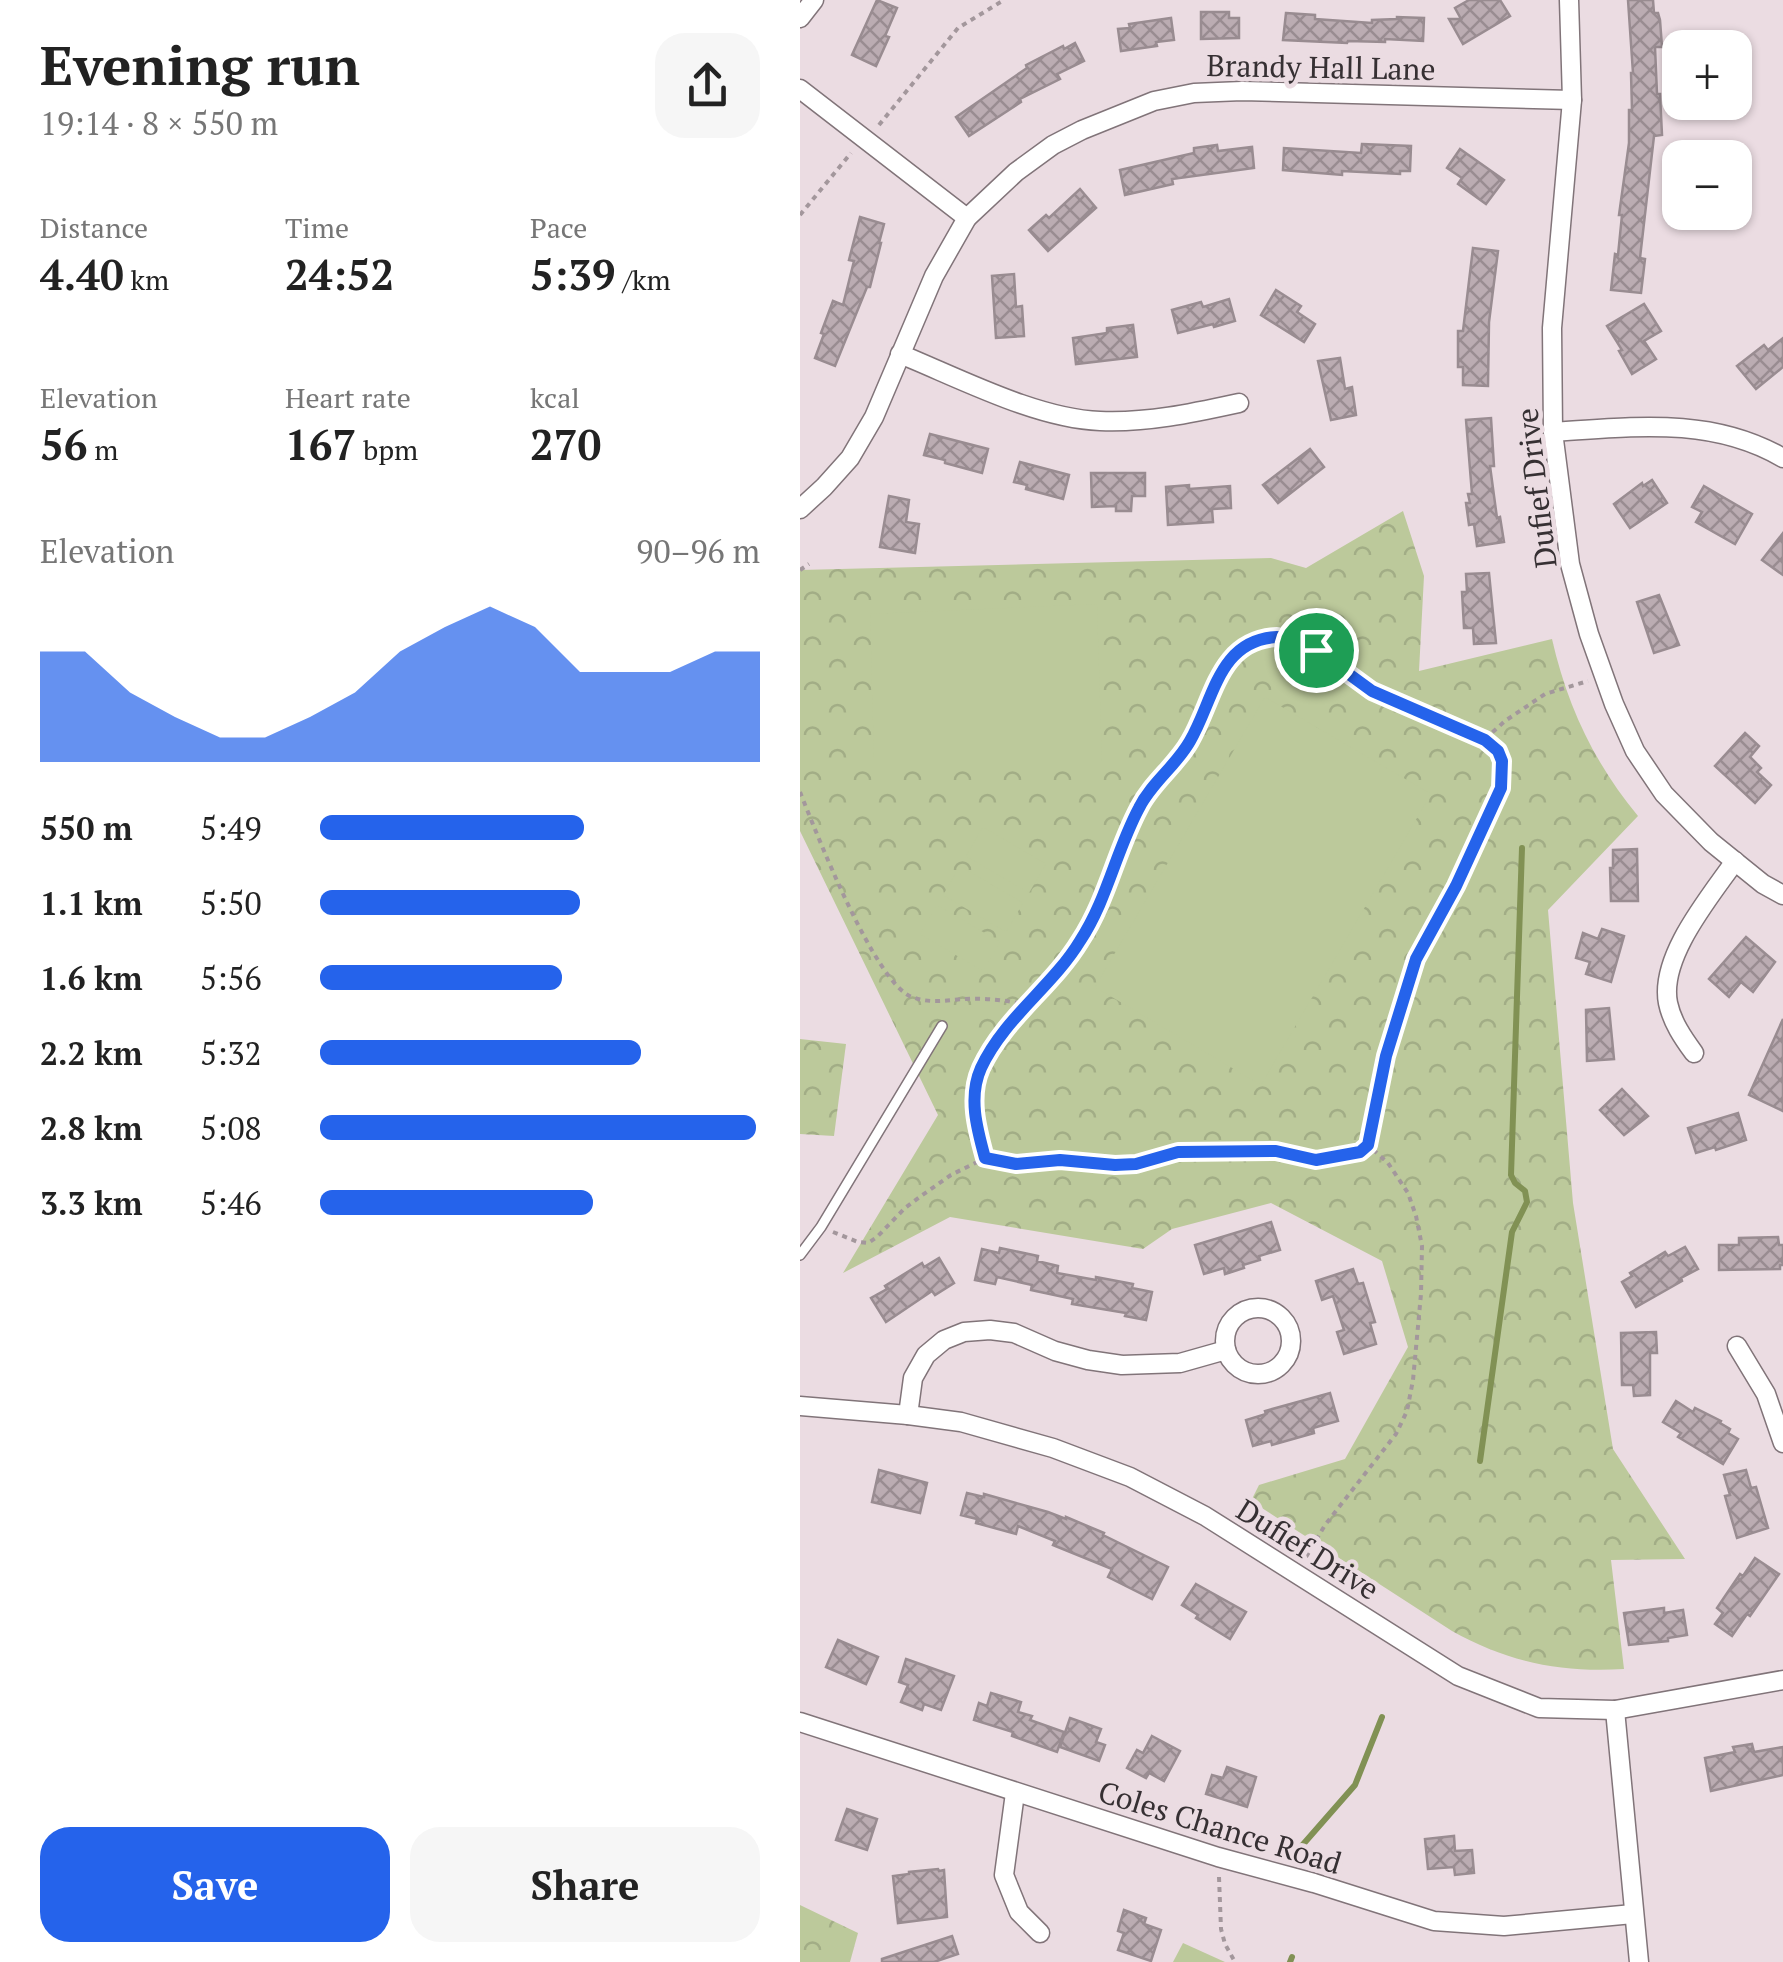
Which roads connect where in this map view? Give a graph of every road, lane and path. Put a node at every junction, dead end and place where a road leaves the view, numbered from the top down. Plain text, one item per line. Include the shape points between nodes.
1 (814, 0) edge
2 (1004, 0) edge
3 (1568, 0) edge
4 (800, 18) edge
5 (800, 89) edge
6 (1572, 100) junction
7 (867, 140) junction
8 (800, 214) edge
9 (966, 218) junction
10 (900, 354) junction
11 (1239, 404) dead end
12 (1553, 432) junction
13 (1783, 458) edge
14 (800, 510) edge
15 (809, 564) dead end
16 (800, 570) edge
17 (1604, 675) junction
18 (1485, 740) junction
19 (800, 792) edge
20 (1735, 861) junction
21 (1783, 894) edge
22 (1026, 1005) junction
23 (942, 1026) dead end
24 (1694, 1053) dead end
25 (1368, 1145) junction
26 (985, 1158) junction
27 (821, 1227) junction
28 (800, 1256) edge
29 (1738, 1346) dead end
30 (1226, 1350) dead end
31 (800, 1406) edge
32 (908, 1415) junction
33 (1783, 1443) edge
34 (1296, 1574) junction
35 (1783, 1680) edge
36 (1614, 1710) junction
37 (800, 1722) edge
38 (1015, 1792) junction
39 (1219, 1881) dead end
40 (1633, 1914) junction
41 (1040, 1934) dead end
42 (1234, 1962) edge
43 (1639, 1962) edge

1 - 4 street
2 - 7 path via 958,28
3 - 6 street, Dufief Drive
5 - 7 street
6 - 9 street, Brandy Hall Lane via 1242,91 1154,100 1053,145
6 - 12 street, Dufief Drive via 1552,328
7 - 8 path
7 - 9 street
9 - 10 street, Brandy Hall Lane
10 - 11 street via 1007,398 1098,421 1165,419
10 - 14 street, Brandy Hall Lane via 850,458
12 - 13 street via 1701,428
12 - 17 street, Dufief Drive via 1570,564
15 - 16 path
17 - 18 path via 1546,694
17 - 20 street, Dufief Drive via 1636,751 1664,794
18 - 22 path via 1372,691 1316,650 1277,637 1248,644 1226,664 1180,758 1139,808 1081,941
18 - 25 path via 1502,761 1501,788 1416,959
19 - 22 path via 845,898 888,978 908,997
20 - 21 street, Dufief Drive
20 - 24 street via 1686,932 1670,972 1668,1001
22 - 26 path via 980,1069 974,1098
23 - 27 lane
25 - 26 path via 1316,1160 1276,1151 1178,1152 1115,1165
25 - 34 path via 1408,1194 1422,1246 1413,1380 1396,1434 1324,1526
26 - 27 path via 921,1196 868,1243
27 - 28 lane
29 - 33 street via 1766,1394
30 - 32 street via 1180,1363 1122,1365 1055,1352 1014,1332 964,1332 926,1355 913,1378
31 - 32 street, Dufief Drive
32 - 34 street, Dufief Drive via 961,1422 1130,1477
34 - 36 street, Dufief Drive via 1458,1676 1539,1708
35 - 36 street, Dufief Drive
36 - 40 street
37 - 38 street, Coles Chance Road
38 - 40 street, Coles Chance Road via 1434,1922 1504,1926
38 - 41 street via 1004,1875 1019,1912
39 - 42 path via 1221,1929
40 - 43 street

